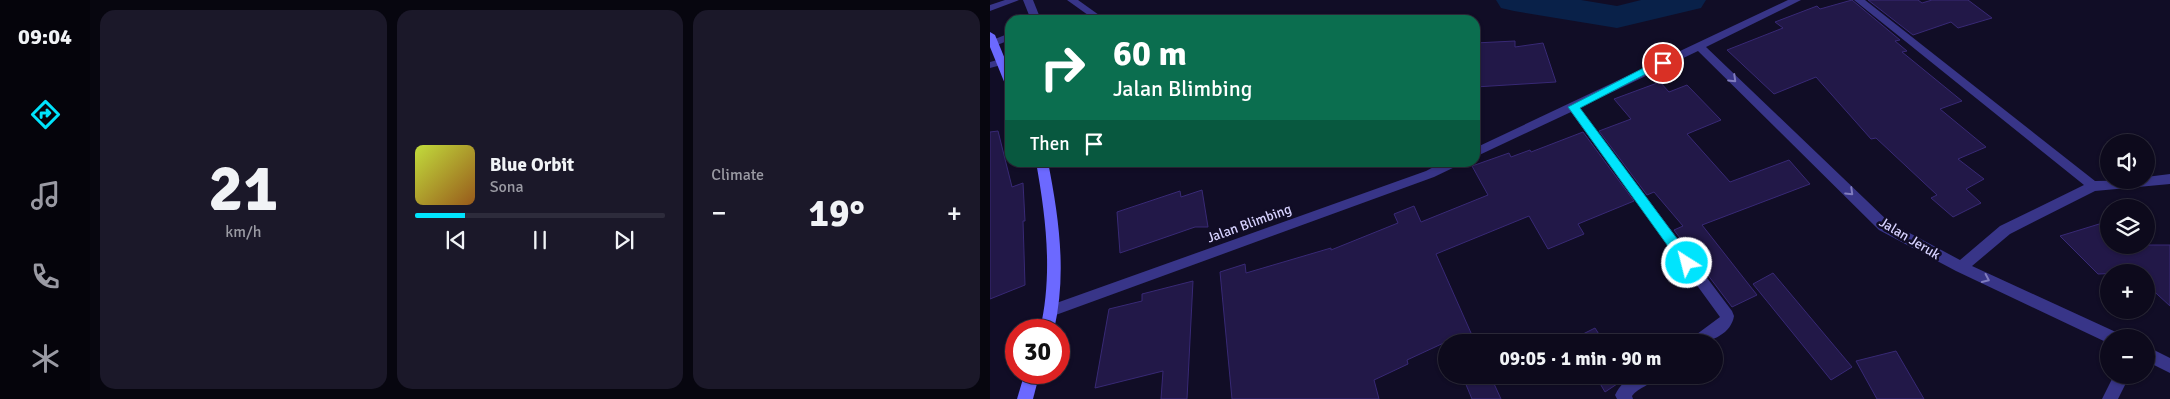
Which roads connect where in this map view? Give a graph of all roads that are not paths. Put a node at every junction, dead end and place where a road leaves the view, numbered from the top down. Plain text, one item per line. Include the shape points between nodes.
1 (1014, 0) edge
2 (1028, 0) edge
3 (1072, 0) edge
4 (1796, 0) edge
5 (1859, 0) edge
6 (990, 8) edge
7 (1034, 15) edge
8 (1093, 15) edge
9 (1005, 37) edge
10 (991, 39) edge
11 (1698, 45) junction
12 (1001, 62) junction
13 (990, 66) edge
14 (1005, 72) edge
15 (1574, 107) junction
16 (1480, 151) edge
17 (1043, 167) edge
18 (1445, 167) edge
19 (2170, 179) edge
20 (2093, 186) junction
21 (1961, 267) junction
22 (1053, 310) junction
23 (1050, 319) edge
24 (2100, 332) edge
25 (1709, 334) edge
26 (2155, 358) edge
27 (2170, 366) edge
28 (1029, 384) edge
29 (1635, 384) edge
30 (2118, 384) edge
31 (1025, 399) edge
32 (1625, 399) edge
33 (2110, 399) edge

1 - 6 street
2 - 7 street
3 - 8 street
4 - 11 street
5 - 20 street
9 - 10 street
10 - 12 main road
11 - 15 street
11 -> 21 street, Jalan Jeruk via 1884,226
12 - 13 street
12 - 14 main road
15 - 16 street
15 - 25 street via 1727,316 1726,322
17 - 22 main road via 1053,226
18 - 22 street, Jalan Blimbing
19 - 20 street
20 - 21 street via 2005,230
21 -> 24 street, Jalan Jeruk
22 - 23 main road
26 - 27 street
28 - 31 main road
29 - 32 street via 1623,395
30 - 33 street

